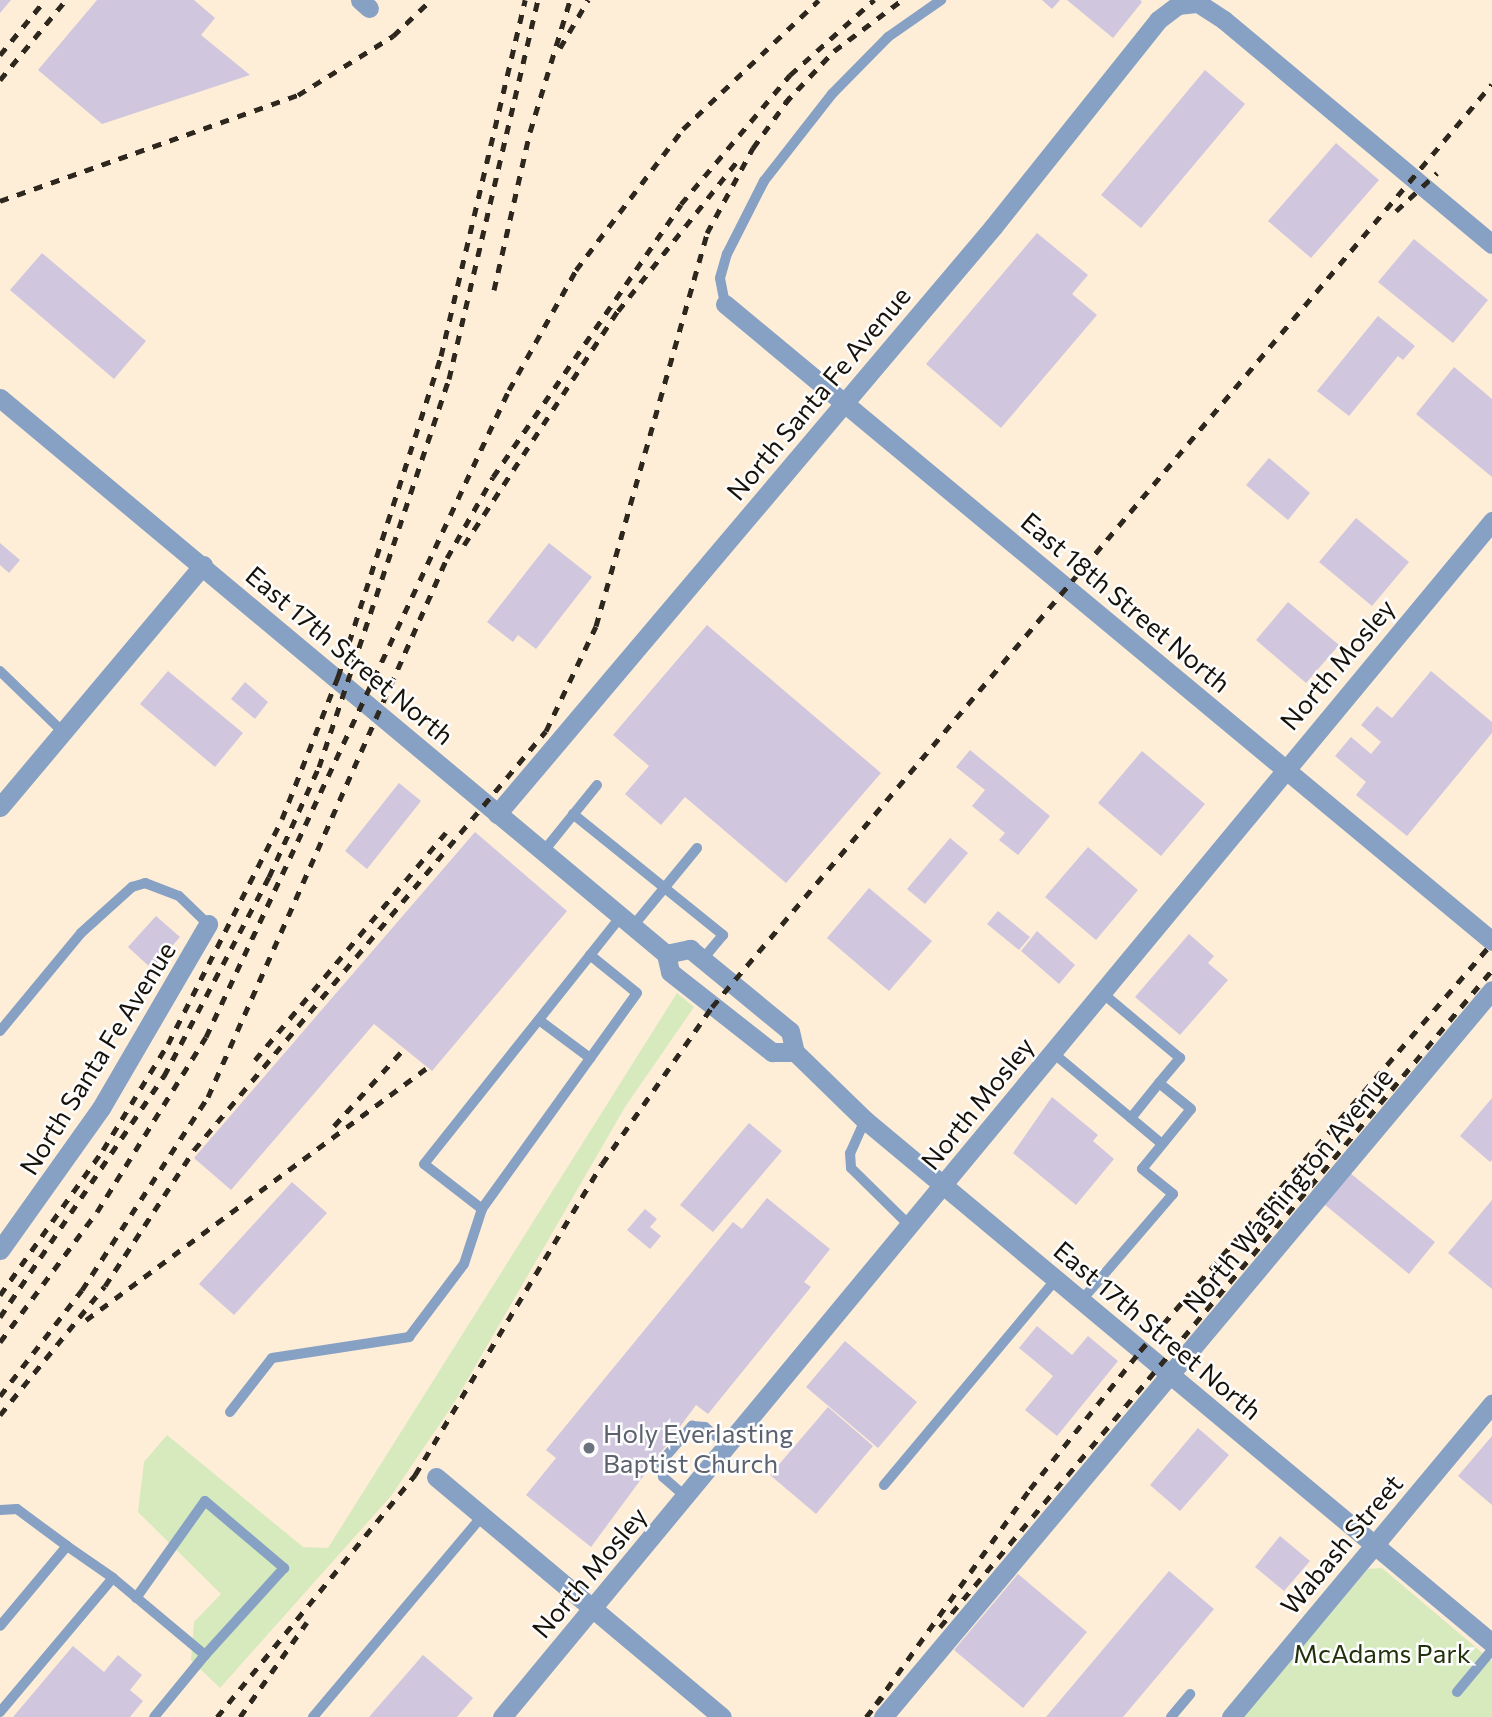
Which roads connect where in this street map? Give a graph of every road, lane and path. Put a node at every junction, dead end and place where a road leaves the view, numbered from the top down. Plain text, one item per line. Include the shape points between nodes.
1 (941, 0) edge
2 (1177, 3) edge
3 (1492, 244) edge
4 (725, 304) joint
5 (0, 398) edge
6 (845, 402) junction
7 (1492, 521) edge
8 (202, 565) junction
9 (0, 671) edge
10 (63, 732) junction
11 (1284, 767) junction
12 (597, 785) dead end
13 (0, 807) edge
14 (497, 814) junction
15 (573, 814) junction
16 (697, 848) dead end
17 (542, 852) junction
18 (664, 887) junction
19 (627, 921) junction
20 (208, 924) joint
21 (1492, 941) edge
22 (666, 954) junction
23 (590, 956) junction
24 (703, 958) junction
25 (1492, 990) edge
26 (1101, 992) junction
27 (539, 1020) junction
28 (0, 1031) edge
29 (795, 1052) junction
30 (1052, 1052) junction
31 (590, 1058) junction
32 (1159, 1083) junction
33 (1131, 1118) junction
34 (865, 1120) junction
35 (1163, 1144) junction
36 (944, 1185) junction
37 (482, 1209) junction
38 (910, 1226) junction
39 (0, 1250) edge
40 (1056, 1279) junction
41 (1081, 1301) junction
42 (1167, 1373) junction
43 (1492, 1405) edge
44 (230, 1412) dead end
45 (728, 1446) junction
46 (436, 1477) dead end
47 (884, 1485) dead end
48 (687, 1497) junction
49 (0, 1510) edge
50 (482, 1516) junction
51 (1375, 1544) junction
52 (67, 1546) junction
53 (113, 1578) junction
54 (136, 1598) junction
55 (593, 1610) junction
56 (0, 1626) edge
57 (1492, 1643) edge
58 (1492, 1650) edge
59 (205, 1656) junction
60 (1457, 1692) dead end
61 (1190, 1694) dead end
62 (0, 1712) edge
63 (154, 1717) edge
64 (313, 1717) edge
65 (502, 1717) edge
66 (722, 1717) edge
67 (883, 1717) edge
68 (1171, 1717) edge
69 (1231, 1717) edge

1 - 4 lane via 888,37 832,93 764,181 727,254 720,278
2 - 3 street via 1198,3 1224,20
2 - 6 street, North Santa Fe Avenue via 1158,20
4 - 6 street, East 18th Street North
5 - 8 street, East 17th Street North
6 - 11 street, East 18th Street North
6 - 14 street, North Santa Fe Avenue
7 - 11 street, North Mosley
8 - 10 street
8 - 14 street, East 17th Street North
9 - 10 lane
10 - 13 street
11 - 21 street, East 18th Street North
11 - 26 street, North Mosley
12 - 15 lane
14 - 17 street, East 17th Street North
15 - 17 lane
15 - 18 lane
16 - 18 lane
17 - 19 street, East 17th Street North
18 - 19 lane
18 - 24 lane via 723,935
19 - 22 street, East 17th Street North
19 - 23 lane
20 - 28 lane via 180,896 145,883 132,887 81,933
20 - 39 street, North Santa Fe Avenue via 101,1108
22 - 24 street via 690,949
22 - 29 street, East 17th Street North via 670,972 772,1052
23 - 27 lane
23 - 31 lane via 637,993
24 - 29 street, East 17th Street North via 790,1031
25 - 42 street, North Washington Avenue
26 - 30 street, North Mosley
26 - 32 lane via 1180,1058
27 - 31 lane
27 - 37 lane via 424,1164
29 - 34 street, East 17th Street North
30 - 33 lane
30 - 36 street, North Mosley
31 - 37 lane
32 - 33 lane
32 - 35 lane via 1191,1109
33 - 35 lane
34 - 36 street, East 17th Street North
34 - 38 lane via 850,1153 851,1168
35 - 41 lane via 1142,1169 1173,1194
36 - 38 street, North Mosley
36 - 40 street, East 17th Street North
37 - 44 lane via 464,1265 409,1337 272,1358
38 - 45 street, North Mosley
40 - 41 street, East 17th Street North
40 - 47 lane
41 - 42 street, East 17th Street North
42 - 51 street, East 17th Street North
42 - 67 street, North Washington Avenue
43 - 51 street, Wabash Street
45 - 48 street, North Mosley
45 - 48 lane via 705,1427 692,1426 661,1462 663,1477
46 - 50 street
48 - 55 street, North Mosley
49 - 52 lane via 17,1509
50 - 55 street
50 - 64 lane
51 - 57 street, East 17th Street North
51 - 69 street, Wabash Street
52 - 53 lane
52 - 56 lane
53 - 54 lane
53 - 62 lane
54 - 59 lane
54 - 59 lane via 205,1501 284,1568
55 - 65 street, North Mosley
55 - 66 street
58 - 60 lane
59 - 63 lane
61 - 68 lane

